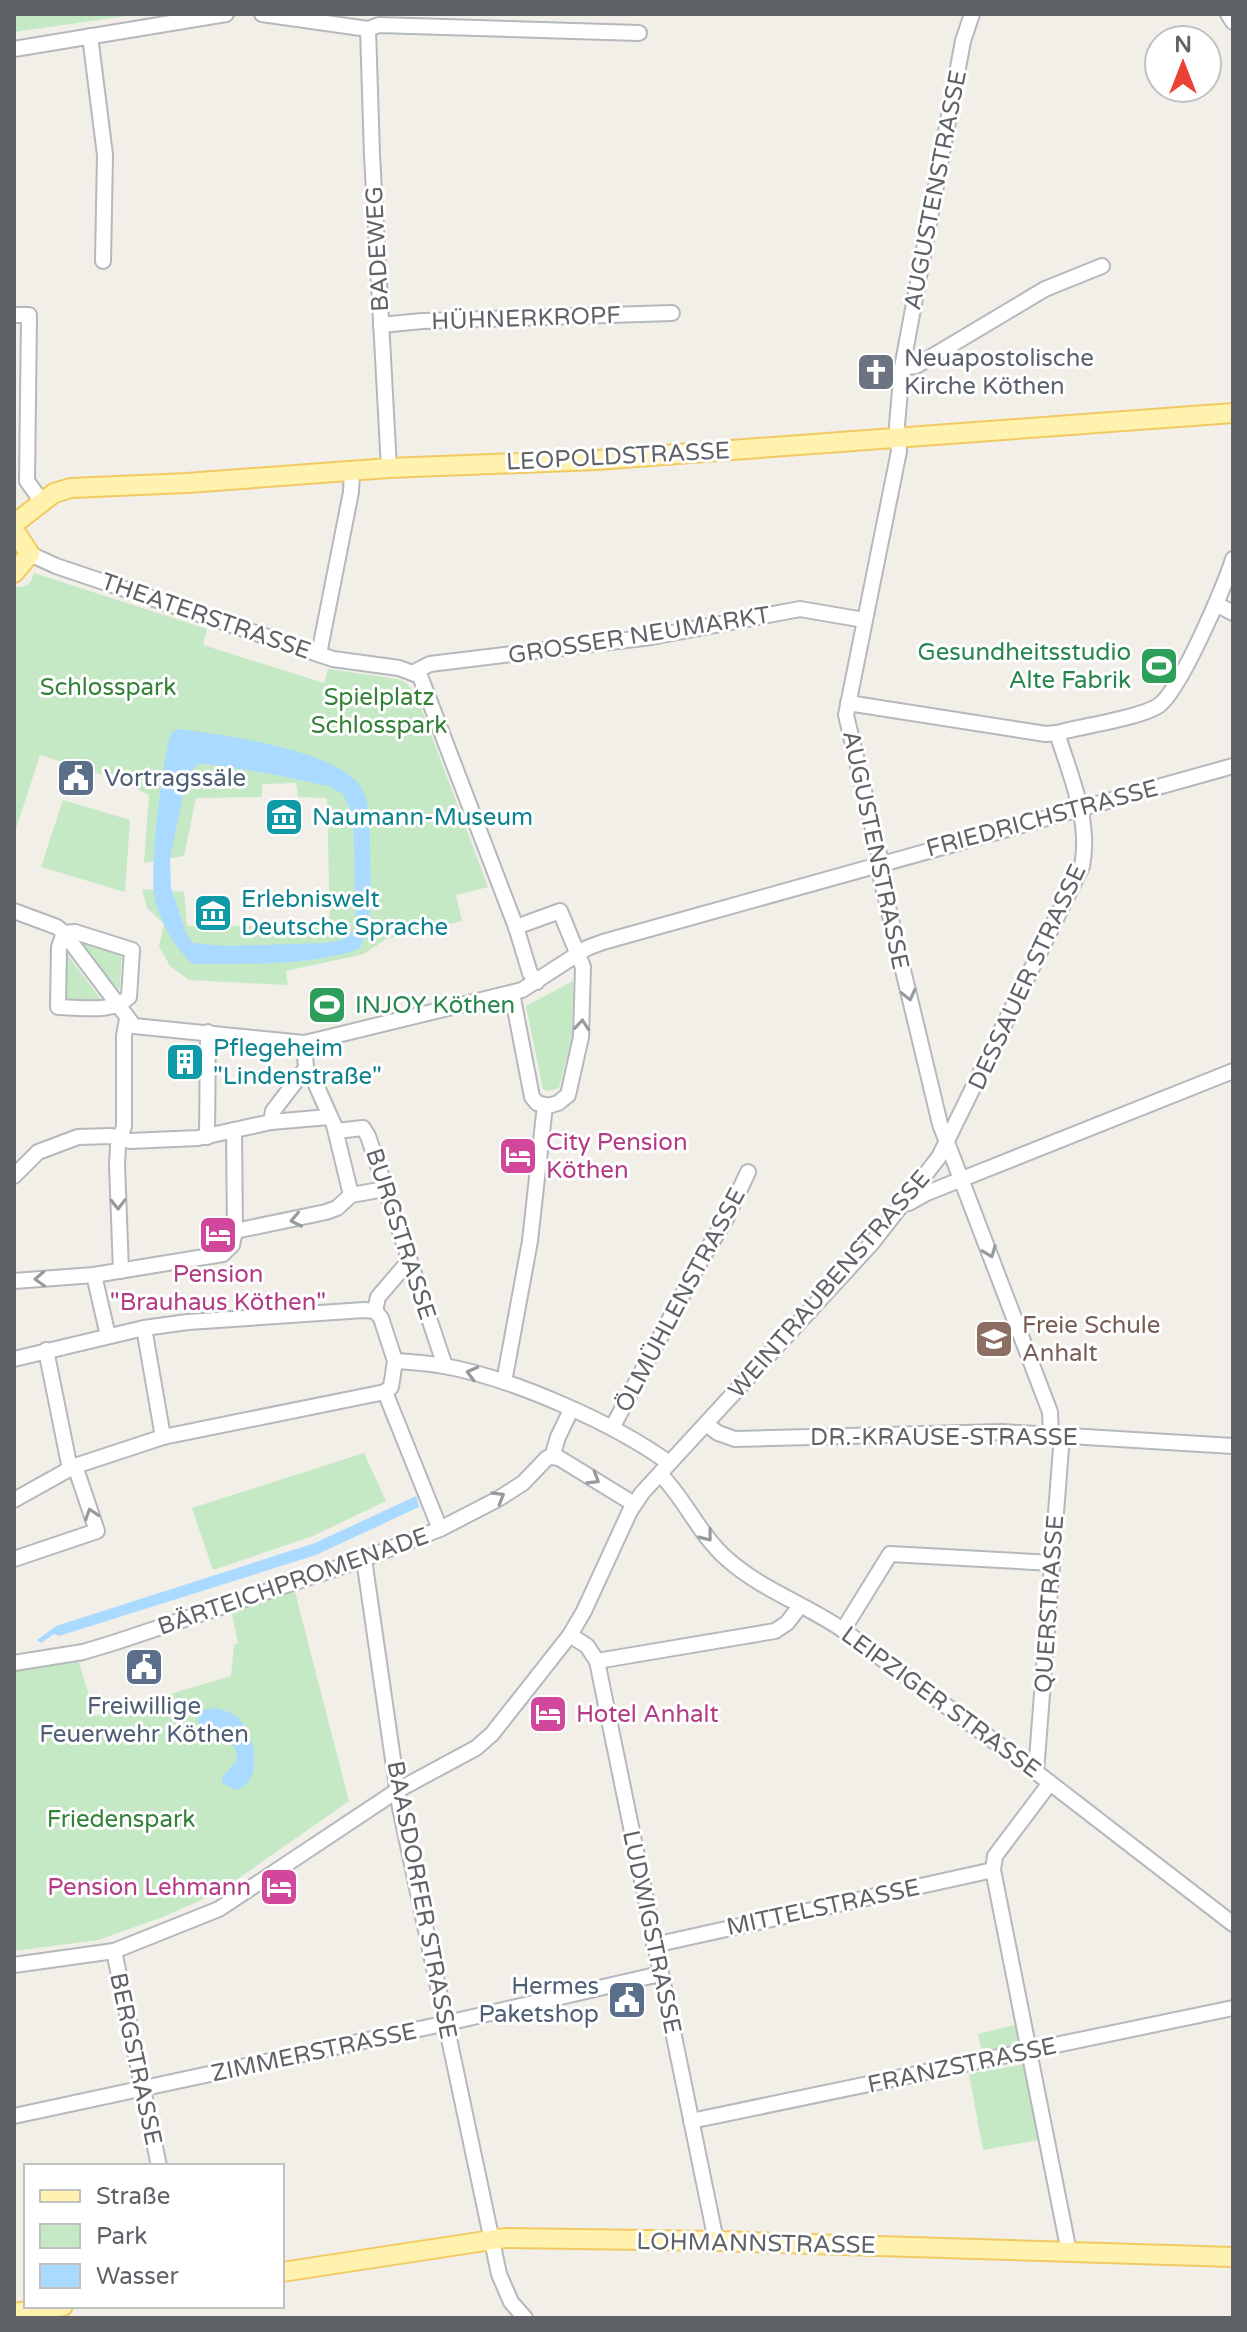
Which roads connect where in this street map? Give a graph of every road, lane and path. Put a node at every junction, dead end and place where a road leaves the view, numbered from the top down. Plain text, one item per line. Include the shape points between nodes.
1 (226, 14) edge
2 (262, 14) edge
3 (972, 14) edge
4 (1228, 14) edge
5 (1233, 22) edge
6 (368, 29) junction
7 (639, 33) dead end
8 (90, 36) junction
9 (14, 49) edge
10 (103, 261) dead end
11 (1102, 266) dead end
12 (672, 313) dead end
13 (14, 315) edge
14 (381, 325) junction
15 (902, 368) junction
16 (1233, 413) edge
17 (897, 437) junction
18 (389, 468) junction
19 (352, 471) junction
20 (42, 502) junction
21 (14, 524) edge
22 (14, 530) edge
23 (30, 554) junction
24 (1233, 559) edge
25 (14, 573) edge
26 (1216, 604) junction
27 (1233, 613) edge
28 (864, 620) junction
29 (319, 654) junction
30 (414, 672) junction
31 (848, 703) junction
32 (1057, 733) junction
33 (1233, 766) edge
34 (1080, 808) junction
35 (880, 864) junction
36 (14, 911) edge
37 (516, 927) junction
38 (64, 933) junction
39 (577, 955) junction
40 (537, 982) junction
41 (512, 993) junction
42 (117, 1006) junction
43 (127, 1019) junction
44 (208, 1032) junction
45 (304, 1043) junction
46 (306, 1068) junction
47 (1233, 1071) edge
48 (545, 1105) junction
49 (329, 1117) junction
50 (271, 1122) junction
51 (234, 1130) junction
52 (336, 1131) junction
53 (121, 1137) junction
54 (207, 1137) junction
55 (948, 1141) junction
56 (748, 1172) dead end
57 (14, 1176) edge
58 (962, 1179) junction
59 (385, 1189) junction
60 (351, 1195) junction
61 (899, 1211) junction
62 (235, 1231) junction
63 (409, 1261) junction
64 (121, 1271) junction
65 (94, 1275) junction
66 (14, 1281) edge
67 (374, 1310) junction
68 (144, 1328) junction
69 (108, 1336) junction
70 (46, 1350) junction
71 (14, 1359) edge
72 (395, 1361) junction
73 (445, 1366) junction
74 (504, 1382) junction
75 (385, 1392) junction
76 (571, 1410) junction
77 (706, 1424) junction
78 (612, 1428) junction
79 (1056, 1435) junction
80 (163, 1437) junction
81 (1233, 1446) edge
82 (552, 1457) junction
83 (73, 1468) junction
84 (665, 1469) junction
85 (14, 1500) edge
86 (634, 1504) junction
87 (440, 1529) junction
88 (14, 1559) edge
89 (364, 1559) junction
90 (1053, 1563) junction
91 (800, 1606) junction
92 (843, 1630) junction
93 (570, 1635) junction
94 (597, 1661) junction
95 (14, 1663) edge
96 (1036, 1772) junction
97 (1050, 1783) junction
98 (398, 1790) junction
99 (993, 1870) junction
100 (1233, 1924) edge
101 (654, 1945) junction
102 (114, 1951) junction
103 (14, 1965) edge
104 (660, 1974) junction
105 (1233, 2008) edge
106 (447, 2023) junction
107 (1030, 2051) junction
108 (142, 2089) junction
109 (14, 2116) edge
110 (691, 2121) junction
111 (159, 2164) edge
112 (492, 2239) junction
113 (716, 2241) junction
114 (1069, 2252) junction
115 (1233, 2257) edge
116 (284, 2272) edge
117 (14, 2313) edge
118 (39, 2314) edge
119 (525, 2318) edge

1 - 8 street
2 - 6 street
3 - 15 street, AUGUSTENSTRASSE
4 - 5 street
6 - 7 street via 379,25
6 - 14 street, BADEWEG
8 - 9 street
8 - 10 street via 105,155
11 - 15 street via 1061,281 916,366
12 - 14 street, HÜHNERKROPF
13 - 20 street via 29,315 27,481
14 - 18 street, BADEWEG
15 - 17 street, AUGUSTENSTRASSE
16 - 17 main road, LEOPOLDSTRASSE
17 - 18 main road, LEOPOLDSTRASSE via 596,460
17 - 28 street, AUGUSTENSTRASSE via 899,451
18 - 19 main road, LEOPOLDSTRASSE
19 - 20 main road, LEOPOLDSTRASSE via 71,488
19 - 29 street
20 - 21 main road, LEOPOLDSTRASSE
22 - 23 main road
23 - 25 main road
23 - 29 street, THEATERSTRASSE
24 - 26 street
26 - 27 street
26 - 32 street via 1160,704
28 - 30 street, GROSSER NEUMARKT via 800,609 651,637 430,664
28 - 31 street, AUGUSTENSTRASSE
29 - 30 street, THEATERSTRASSE
30 - 37 street via 425,686
31 - 32 street
31 - 35 street, AUGUSTENSTRASSE via 846,715
32 - 34 street, DESSAUER STRASSE
33 - 34 street, FRIEDRICHSTRASSE
34 - 35 street, FRIEDRICHSTRASSE
34 - 55 street, DESSAUER STRASSE via 1085,843 1079,875
35 - 39 street, FRIEDRICHSTRASSE via 603,942
35 -> 55 street, AUGUSTENSTRASSE
36 - 38 street
37 - 39 street via 560,911
37 - 40 street
38 - 42 street
38 - 42 street via 132,950 129,997
38 - 42 street via 58,1007
39 - 40 street, FRIEDRICHSTRASSE
48 -> 39 street via 568,1095 581,1037 583,970
40 - 41 street, FRIEDRICHSTRASSE
41 - 45 street, FRIEDRICHSTRASSE
41 - 48 street via 529,1089 537,1103
42 - 43 street
43 - 44 street via 140,1028
43 - 53 street
44 - 45 street
44 - 54 street
45 - 46 street
46 - 49 street
46 - 50 street via 273,1111
47 - 58 street
48 - 74 street
49 - 50 street
49 - 52 street
50 - 51 street
51 - 54 street
51 - 62 street
52 - 59 street, BURGSTRASSE via 366,1131
52 - 60 street
53 - 54 street
53 - 57 street via 68,1140 38,1152
53 -> 64 street
55 - 58 street, AUGUSTENSTRASSE
55 - 61 street, WEINTRAUBENSTRASSE
56 - 78 street, ÖLMÜHLENSTRASSE
58 - 61 street
58 -> 79 street, AUGUSTENSTRASSE
59 - 60 street
59 - 63 street, BURGSTRASSE
60 -> 62 street via 326,1212
61 - 77 street, WEINTRAUBENSTRASSE
62 - 64 street via 223,1254
63 - 67 street
63 - 73 street, BURGSTRASSE
64 - 65 street
65 -> 66 street
65 - 69 street
67 - 68 street via 229,1317
67 - 72 street
68 - 69 street
68 - 80 street
69 - 70 street
70 - 71 street
70 - 83 street
72 - 73 street, LEIPZIGER STRASSE
72 - 75 street via 391,1387
74 -> 73 street, LEIPZIGER STRASSE
74 - 76 street, LEIPZIGER STRASSE
75 - 80 street
75 - 87 street
76 - 78 street, LEIPZIGER STRASSE
76 - 82 street
77 - 79 street, DR.-KRAUSE-STRASSE via 735,1439
77 - 84 street, WEINTRAUBENSTRASSE
78 - 84 street, LEIPZIGER STRASSE via 653,1451
79 - 81 street, DR.-KRAUSE-STRASSE
79 - 90 street, QUERSTRASSE
80 - 83 street
82 -> 86 street
87 -> 82 street, BÄRTEICHPROMENADE via 523,1483
83 - 85 street
88 -> 83 street via 97,1531
84 - 86 street, WEINTRAUBENSTRASSE
84 -> 91 street, LEIPZIGER STRASSE via 722,1555
86 - 93 street, WEINTRAUBENSTRASSE
87 - 89 street, BÄRTEICHPROMENADE
89 - 95 street, BÄRTEICHPROMENADE via 83,1652
89 - 98 street, BAASDORFER STRASSE
90 - 92 street via 890,1554
90 - 96 street, QUERSTRASSE
91 - 92 street, LEIPZIGER STRASSE
91 - 94 street via 775,1631
92 - 96 street, LEIPZIGER STRASSE
93 - 94 street
93 - 98 street, WEINTRAUBENSTRASSE via 484,1741
94 - 101 street, LUDWIGSTRASSE
96 - 97 street, LEIPZIGER STRASSE
97 - 99 street via 995,1856
97 - 100 street, LEIPZIGER STRASSE
98 - 102 street, WEINTRAUBENSTRASSE via 237,1899
98 - 106 street, BAASDORFER STRASSE
99 - 101 street, MITTELSTRASSE
99 - 107 street
101 - 104 street, LUDWIGSTRASSE
102 - 103 street, WEINTRAUBENSTRASSE
102 - 108 street, BERGSTRASSE
104 - 106 street, ZIMMERSTRASSE
104 - 110 street, LUDWIGSTRASSE
105 - 107 street, FRANZSTRASSE
106 - 108 street, ZIMMERSTRASSE
106 - 112 street, BAASDORFER STRASSE
107 - 110 street, FRANZSTRASSE
107 - 114 street
108 - 109 street, ZIMMERSTRASSE
108 - 111 street, BERGSTRASSE
110 - 113 street, LUDWIGSTRASSE
112 - 113 main road, LOHMANNSTRASSE
112 - 116 main road, LOHMANNSTRASSE
112 - 119 street, BAASDORFER STRASSE via 502,2283
113 - 114 main road, LOHMANNSTRASSE
114 - 115 main road, LOHMANNSTRASSE
117 - 118 main road

